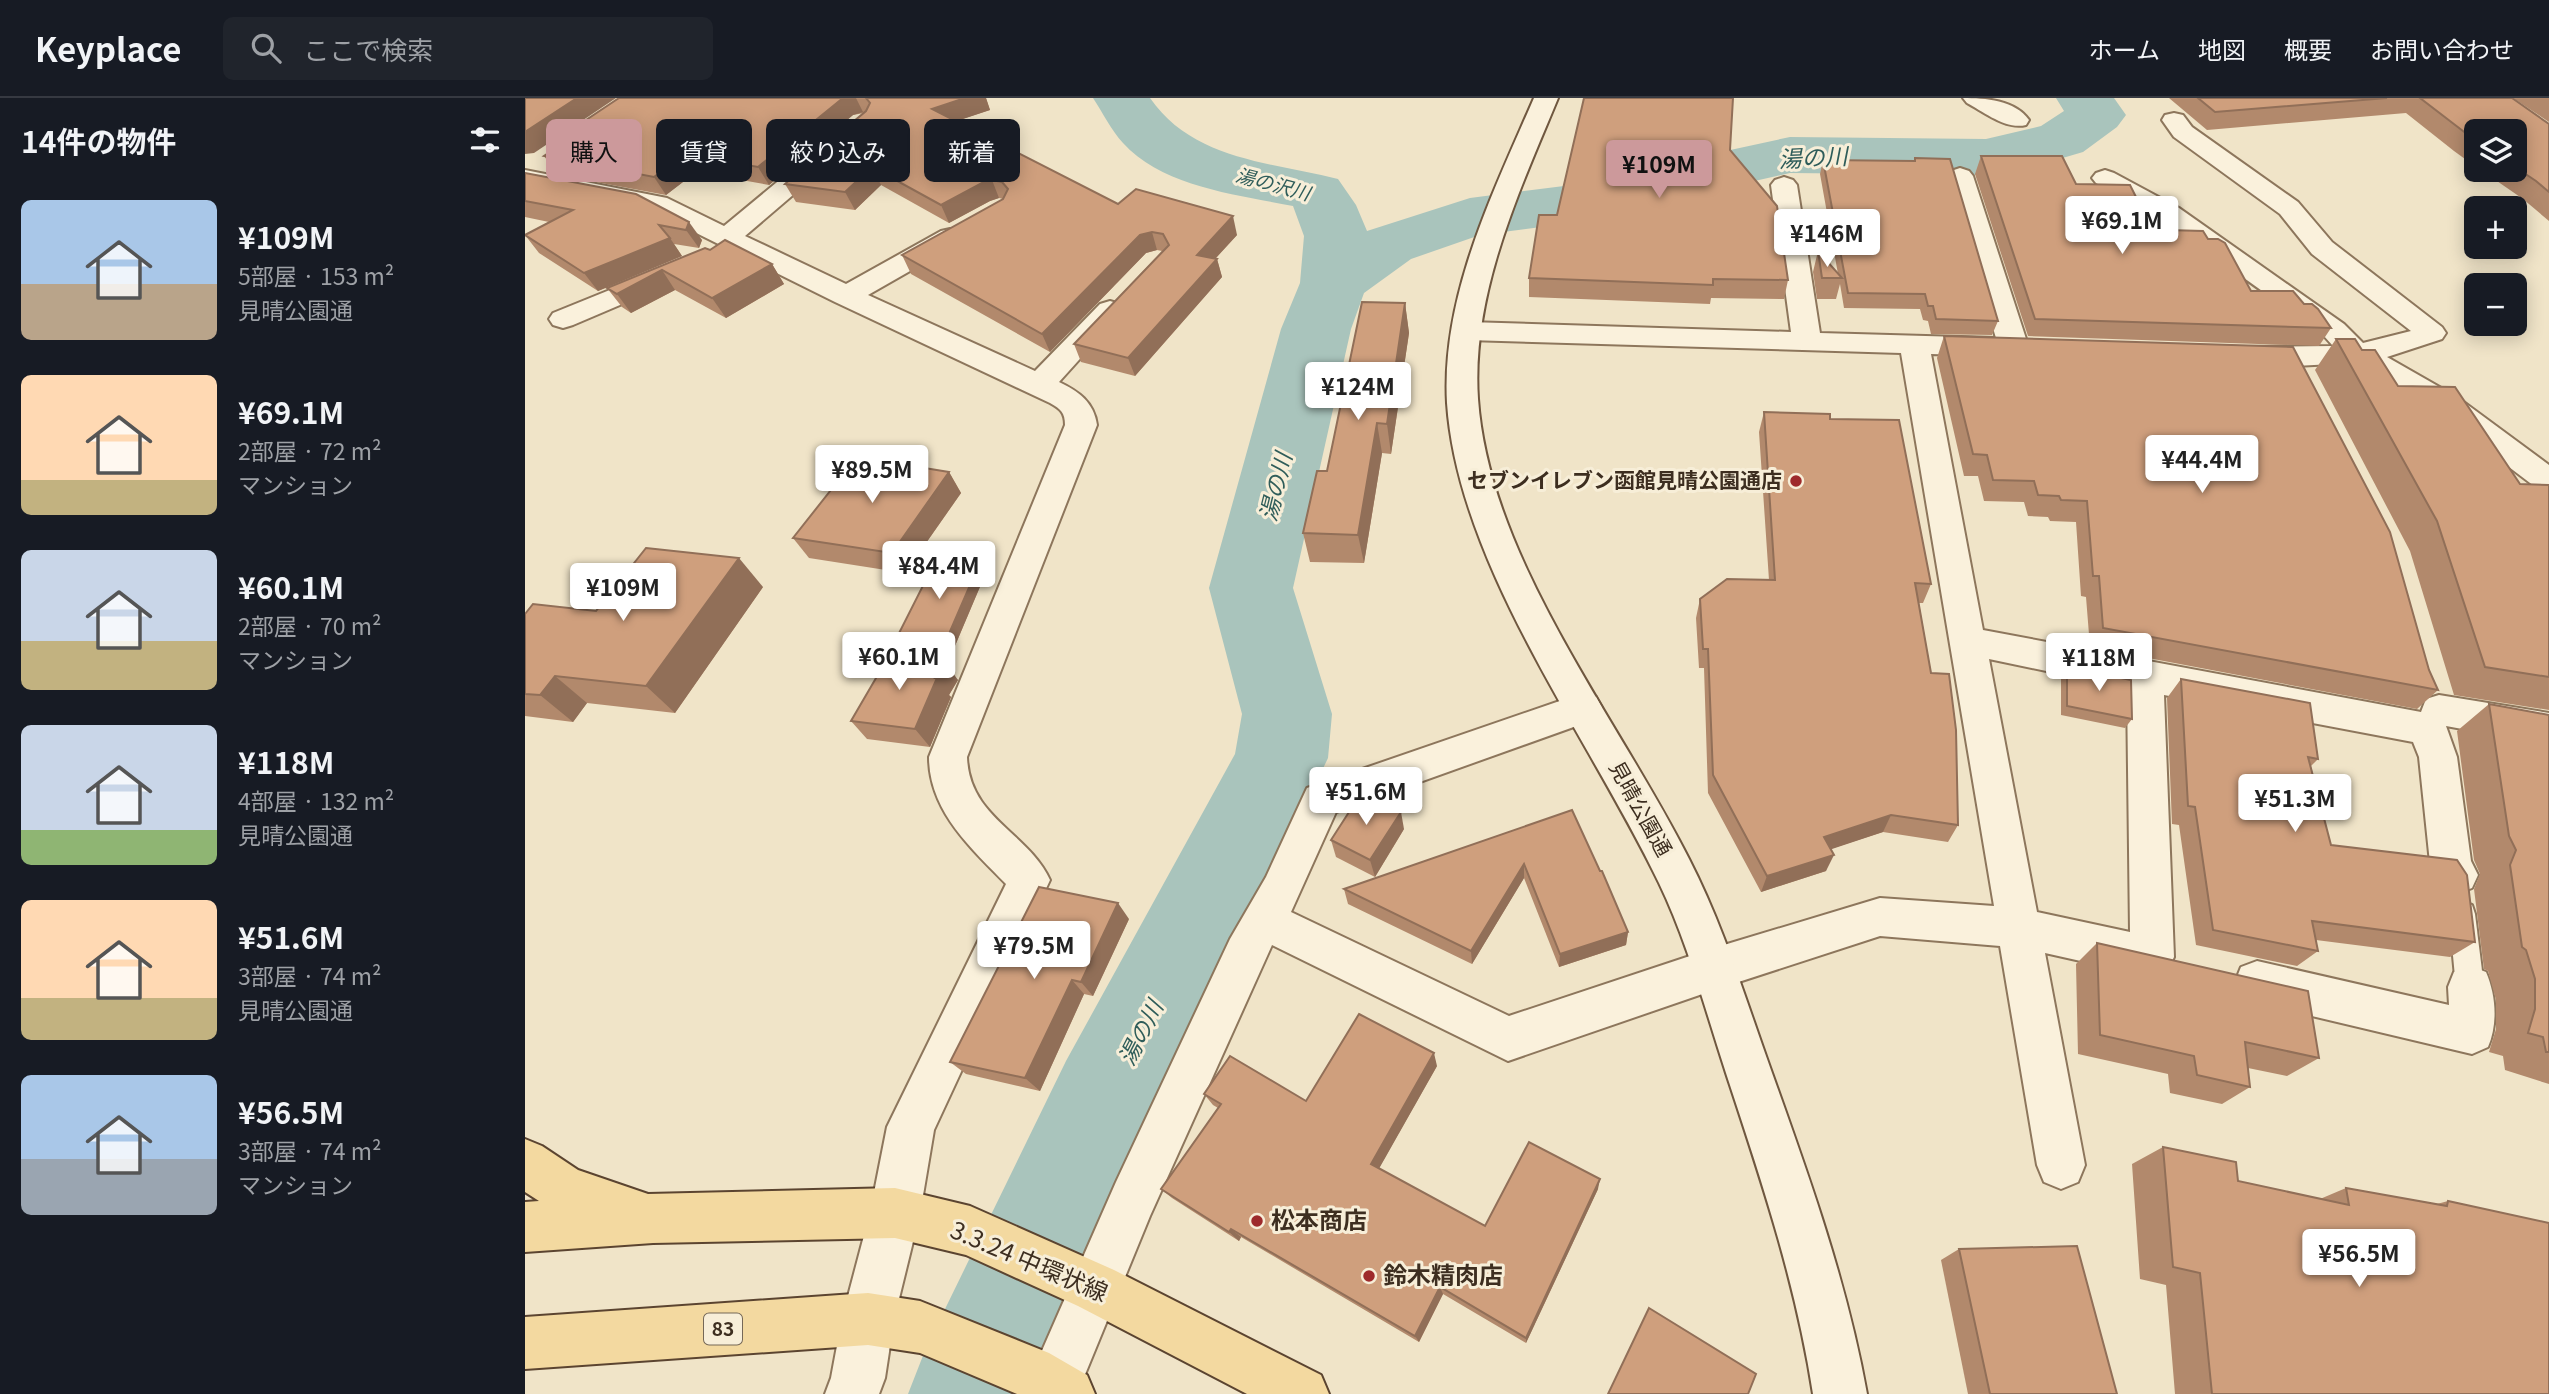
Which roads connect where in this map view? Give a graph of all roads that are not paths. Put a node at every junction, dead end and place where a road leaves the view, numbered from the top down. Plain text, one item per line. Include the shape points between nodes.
1 (1546, 98) edge
2 (1975, 98) edge
3 (2017, 120) dead end
4 (2174, 120) dead end
5 (546, 159) edge
6 (525, 175) edge
7 (1960, 176) dead end
8 (2105, 178) dead end
9 (796, 182) edge
10 (1784, 185) dead end
11 (976, 223) edge
12 (718, 251) junction
13 (1131, 289) edge
14 (845, 296) junction
15 (563, 318) dead end
16 (1468, 331) junction
17 (1807, 342) junction
18 (1914, 344) junction
19 (2222, 355) edge
20 (2357, 355) junction
21 (1039, 385) junction
22 (2549, 481) edge
23 (1968, 641) junction
24 (2145, 677) junction
25 (2431, 705) junction
26 (1583, 708) junction
27 (2549, 729) edge
28 (2457, 875) joint
29 (1266, 920) junction
30 (2019, 928) junction
31 (2188, 965) junction
32 (1714, 969) junction
33 (2470, 987) joint
34 (525, 1163) edge
35 (2061, 1165) dead end
36 (895, 1213) junction
37 (653, 1218) junction
38 (525, 1227) edge
39 (1084, 1283) junction
40 (868, 1320) junction
41 (525, 1343) edge
42 (1050, 1387) edge
43 (852, 1394) edge
44 (1302, 1394) edge
45 (1840, 1394) edge

1 - 16 street, 見晴公園通 via 1493,233 1474,290
2 - 3 street
4 - 20 street via 2183,132 2289,208 2322,248 2432,332
5 - 6 street
6 - 12 street via 658,204
7 - 18 street via 2028,348
8 - 20 street via 2170,214 2245,265 2334,330
9 - 12 street
10 - 17 street
11 - 14 street
12 - 14 street
12 - 15 street
13 - 21 street
14 - 21 street
16 - 17 street
16 - 26 street, 見晴公園通 via 1462,383 1470,453 1482,495 1507,566
17 - 18 street
18 - 23 street
19 - 20 street via 2298,370
20 - 22 street via 2446,404
21 - 36 street via 1075,404 1081,425 946,771 951,791 963,809 1029,880 911,1127
23 - 24 street
23 - 30 street
24 - 25 street
24 - 31 street
25 - 27 street
25 - 28 street via 2451,863
26 - 29 street via 1321,800
26 - 32 street, 見晴公園通 via 1675,872
28 - 33 lane
29 - 32 street via 1509,1039
29 - 39 street via 1245,953
30 - 31 street
30 - 32 street via 1880,917
30 - 35 street
31 - 33 street via 2472,1032
32 - 45 street, 見晴公園通 via 1807,1238 1833,1343
34 - 37 main road via 565,1190
36 - 37 main road, 3.3.24 中環状線
36 - 39 main road, 3.3.24 中環状線 via 970,1231
36 - 40 street
37 - 38 main road, 3.3.24 中環状線
39 - 42 street
39 - 44 main road, 3.3.24 中環状線
40 - 41 main road, 83
40 - 42 main road, 83 via 920,1327
40 - 43 street

